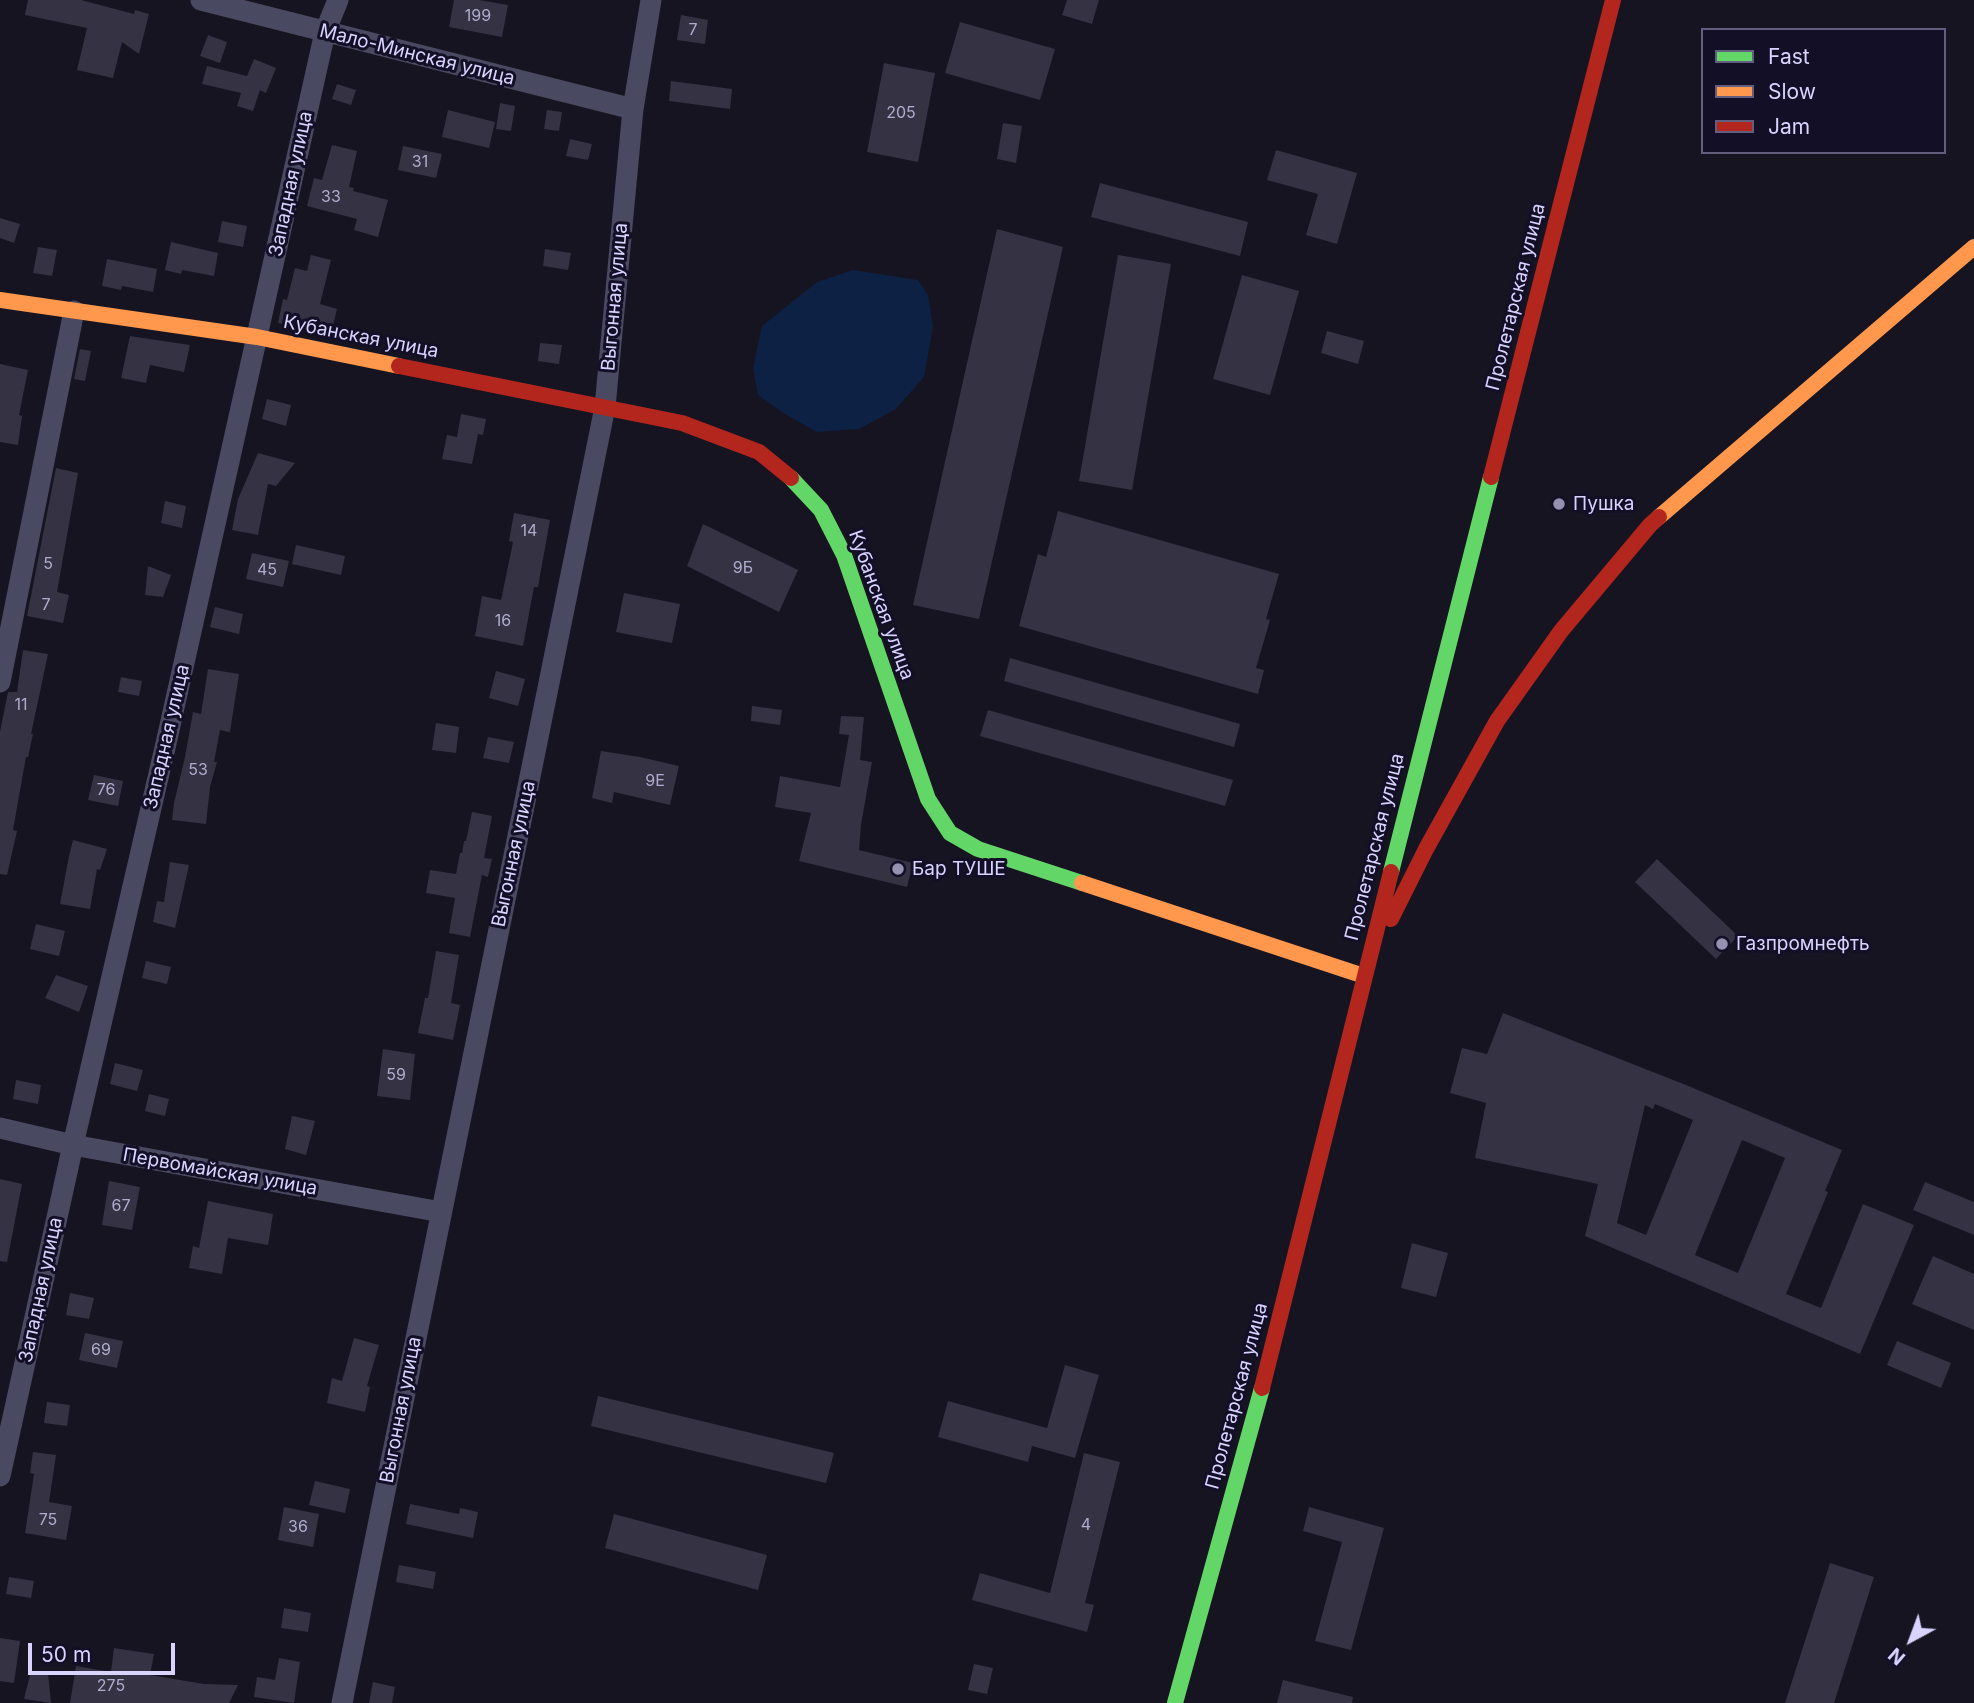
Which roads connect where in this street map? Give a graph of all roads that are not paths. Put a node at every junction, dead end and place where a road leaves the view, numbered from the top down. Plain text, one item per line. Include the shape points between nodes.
1 (201, 0) edge
2 (338, 0) edge
3 (651, 0) edge
4 (1613, 0) edge
5 (325, 32) junction
6 (633, 109) junction
7 (1974, 247) edge
8 (0, 300) edge
9 (74, 310) junction
10 (257, 337) junction
11 (605, 407) junction
12 (0, 682) edge
13 (1364, 976) junction
14 (0, 1128) edge
15 (73, 1145) junction
16 (441, 1213) junction
17 (0, 1476) edge
18 (342, 1703) edge
19 (1175, 1703) edge

1 - 5 street, Мало-Минская улица
2 - 5 street, Западная улица
3 - 6 street, Выгонная улица
4 - 13 street, Пролетарская улица
5 - 6 street, Мало-Минская улица
5 - 10 street, Западная улица
6 - 11 street, Выгонная улица
7 - 13 street via 1650,525 1595,589 1496,722 1426,849
8 - 9 street, Кубанская улица
9 - 10 street, Кубанская улица
9 - 12 street
10 - 11 street, Кубанская улица
10 - 15 street, Западная улица
11 - 13 street, Кубанская улица via 682,424 759,452 821,510 844,555 928,799 950,833 978,849
11 - 16 street, Выгонная улица
13 - 19 street, Пролетарская улица via 1268,1365
14 - 15 street, Первомайская улица
15 - 16 street, Первомайская улица
15 - 17 street, Западная улица
16 - 18 street, Выгонная улица

